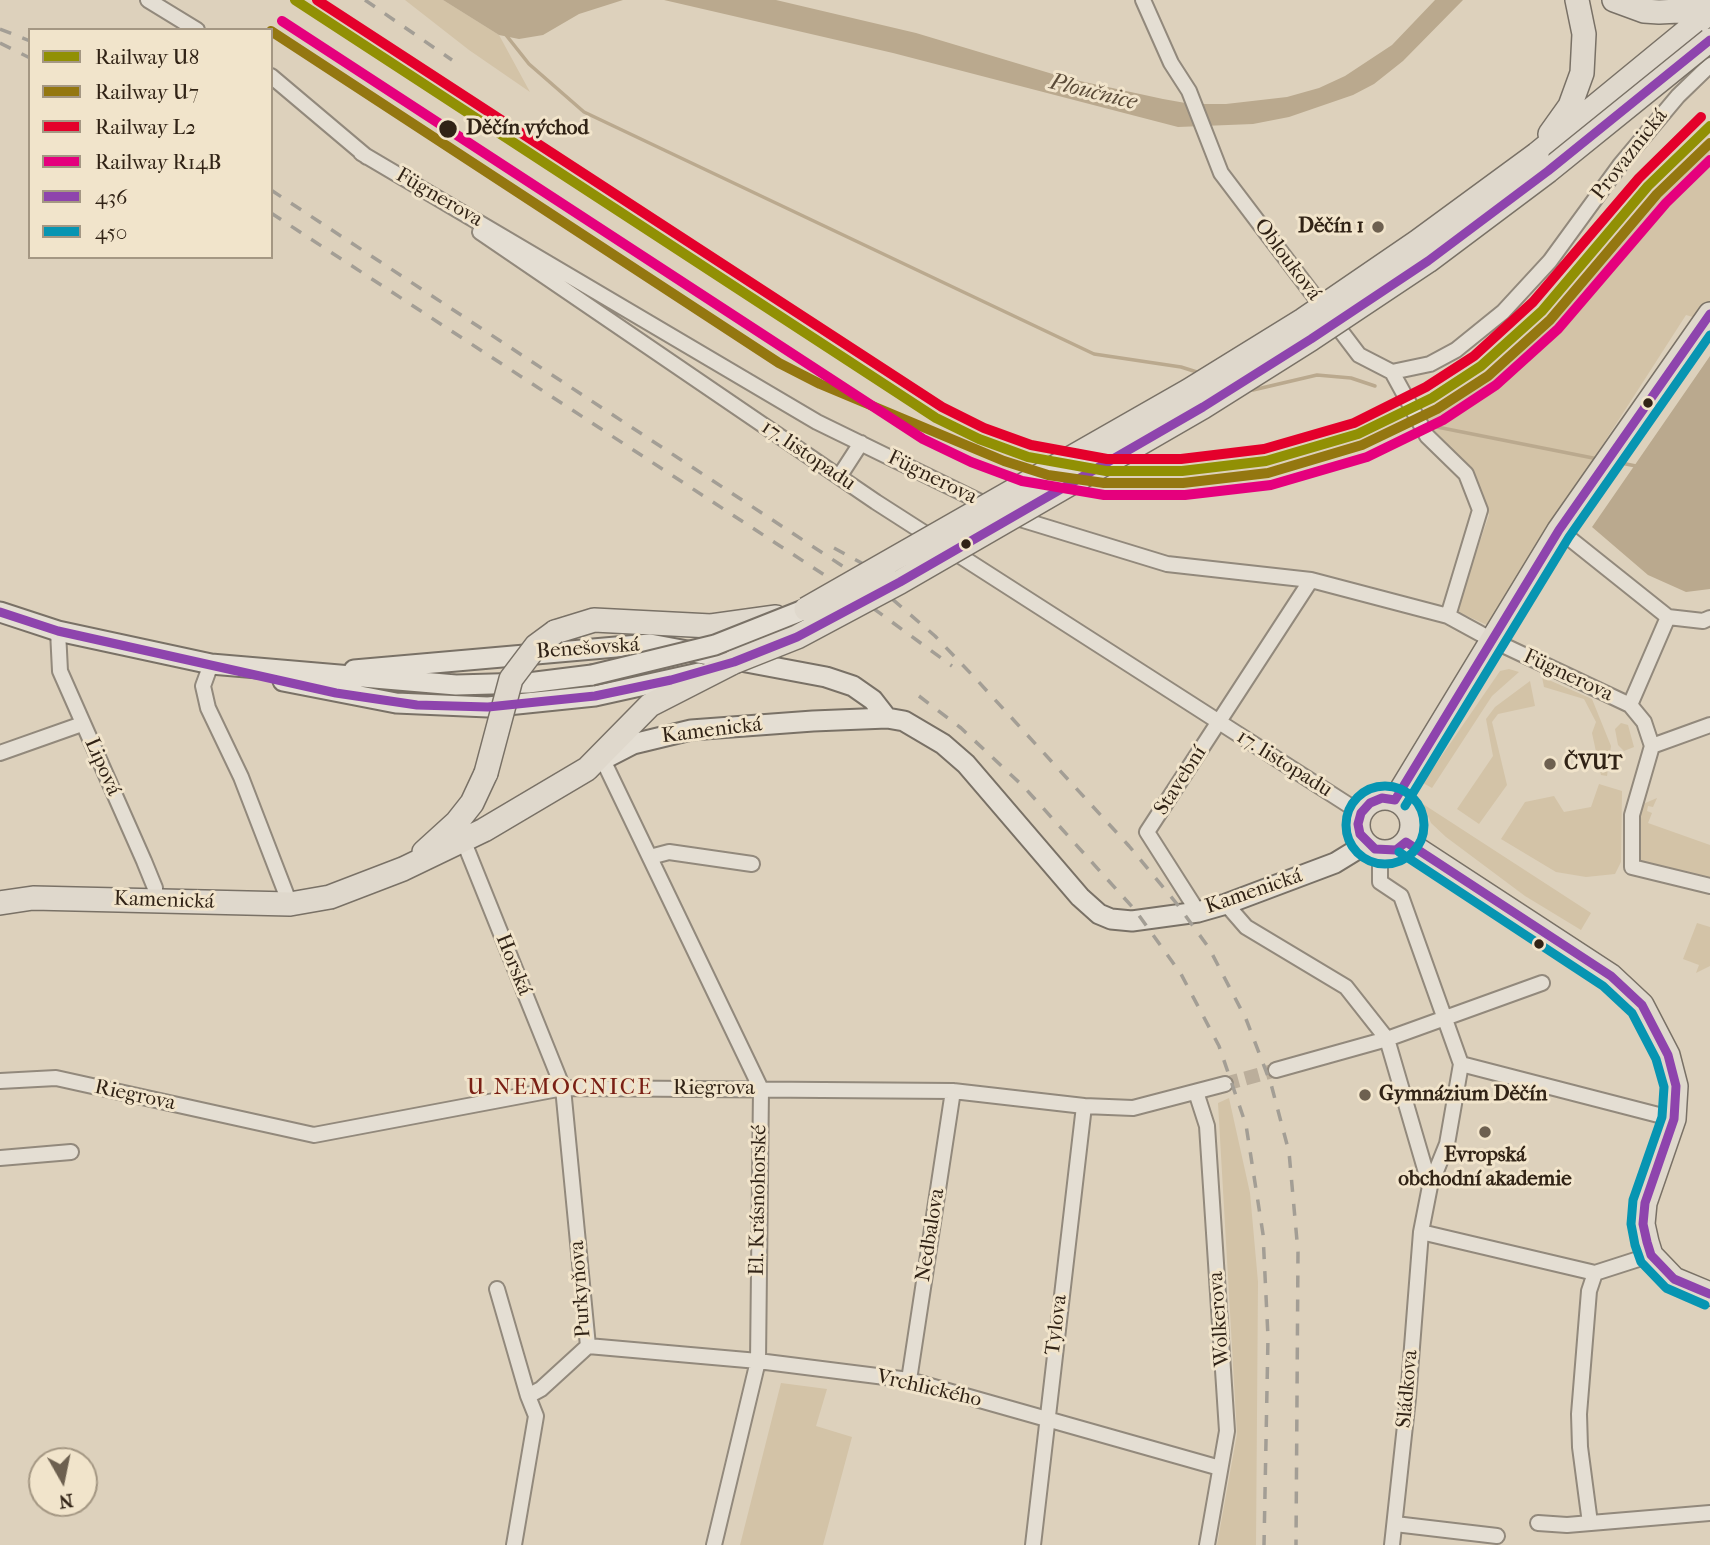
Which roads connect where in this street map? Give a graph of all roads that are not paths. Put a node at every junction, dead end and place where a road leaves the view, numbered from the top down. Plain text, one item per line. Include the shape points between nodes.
1 (148, 0) edge
2 (1143, 0) edge
3 (1577, 0) edge
4 (1614, 0) edge
5 (1710, 2) edge
6 (1710, 12) edge
7 (194, 28) edge
8 (1710, 40) edge
9 (1710, 65) edge
10 (273, 78) edge
11 (361, 153) junction
12 (1537, 154) junction
13 (1710, 314) edge
14 (1392, 372) junction
15 (861, 443) junction
16 (839, 477) junction
17 (1559, 530) junction
18 (1311, 580) junction
19 (806, 609) junction
20 (0, 612) edge
21 (1448, 616) junction
22 (1668, 617) junction
23 (1710, 618) edge
24 (58, 631) junction
25 (1492, 640) junction
26 (734, 662) junction
27 (211, 664) junction
28 (314, 673) junction
29 (1630, 705) junction
30 (887, 718) junction
31 (1218, 723) junction
32 (82, 724) junction
33 (1710, 725) edge
34 (1652, 746) junction
35 (0, 753) edge
36 (595, 764) junction
37 (1395, 800) junction
38 (1361, 813) junction
39 (464, 842) junction
40 (1406, 842) junction
41 (1375, 848) junction
42 (650, 857) junction
43 (752, 864) dead end
44 (403, 869) junction
45 (1710, 886) edge
46 (156, 901) junction
47 (0, 903) edge
48 (1226, 904) junction
49 (289, 905) junction
50 (1198, 912) junction
51 (1542, 983) dead end
52 (1444, 1018) junction
53 (1387, 1039) junction
54 (1461, 1064) junction
55 (1276, 1070) tunnel mouth
56 (0, 1082) edge
57 (1225, 1084) tunnel mouth
58 (563, 1088) junction
59 (761, 1089) junction
60 (953, 1091) junction
61 (1195, 1092) junction
62 (1084, 1106) junction
63 (1674, 1119) junction
64 (71, 1152) dead end
65 (0, 1158) edge
66 (1430, 1186) junction
67 (1421, 1232) junction
68 (1651, 1255) junction
69 (1595, 1273) junction
70 (497, 1290) dead end
71 (1706, 1290) edge
72 (588, 1346) junction
73 (758, 1361) junction
74 (909, 1380) junction
75 (528, 1396) junction
76 (1045, 1420) junction
77 (1220, 1468) junction
78 (1710, 1513) edge
79 (1538, 1523) dead end
80 (1590, 1523) junction
81 (1395, 1524) junction
82 (1497, 1535) dead end
83 (514, 1545) edge
84 (714, 1545) edge
85 (1033, 1545) edge
86 (1208, 1545) edge
87 (1392, 1545) edge

1 - 7 street
2 - 14 street, Oblouková via 1189,91 1221,173 1359,355
3 - 12 main road via 1584,34 1582,73 1570,106
4 - 5 main road via 1659,12
6 - 12 main road
8 - 26 main road, bridge via 1428,261 1311,339 1192,414 900,582 797,637
9 - 14 street, Provaznická via 1620,165 1550,261 1503,312 1456,350 1430,364
10 - 11 street, 17. listopadu
11 - 15 street, Fügnerova via 817,422
11 - 16 street, 17. listopadu
12 - 19 main road, bridge via 1417,242 1200,384
13 - 17 main road
14 - 21 street via 1427,436 1466,474 1480,510
15 - 16 street
15 - 18 street, Fügnerova via 1007,515 1167,564
16 - 31 street, 17. listopadu
17 - 22 street
17 - 25 main road
18 - 21 street, Fügnerova
18 - 31 street, Stavební
19 - 28 street, Benešovská, bridge via 702,649 592,675 456,685
19 - 44 main road, bridge via 727,625 594,620 555,632 536,646 511,679 486,773 472,803
20 - 24 street, Benešovská
21 - 25 street, Fügnerova
22 - 23 street
22 - 29 street
24 - 27 street, Benešovská
24 - 32 street, Lipová via 60,671
25 - 29 street, Fügnerova
25 - 37 main road
26 - 27 street via 595,696 488,707 416,705 336,693
26 - 36 main road via 641,713
27 - 28 street, Benešovská
27 - 49 street via 203,686 208,708 242,776
28 - 30 street, Benešovská via 650,644 826,677 853,686 873,700
29 - 34 street via 1644,722
30 - 36 street, Kamenická via 691,730 633,744
30 - 50 street, Kamenická via 920,729 966,764 1098,914 1132,921
31 - 38 street, 17. listopadu
31 - 50 street, Stavební via 1147,832
32 - 35 street
32 - 46 street, Lipová via 144,861
33 - 34 street
34 - 45 street via 1632,815 1632,867
36 - 39 main road, Kamenická
36 - 42 street, El. Krásnohorské
37 - 38 main road via 1382,798
37 - 40 main road via 1412,818
38 - 41 main road via 1360,835
39 - 44 main road, Kamenická
39 - 58 street, Horská
40 - 41 main road via 1396,850
40 - 63 main road via 1611,976 1642,1005 1674,1074
41 - 48 street, Kamenická
41 - 52 street via 1380,882 1401,897
42 - 43 street via 669,852
42 - 59 street, El. Krásnohorské
44 - 49 main road, Kamenická via 330,897
46 - 47 main road, Kamenická via 33,898
46 - 49 main road, Kamenická
48 - 50 street, Kamenická
48 - 53 street via 1246,927 1346,987
51 - 52 street
52 - 53 street
52 - 54 street
53 - 55 street
53 - 66 street
54 - 63 street
54 - 66 street, Sládkova via 1447,1144
56 - 58 street, Riegrova via 56,1078 314,1135
57 - 61 street, Riegrova
58 - 59 street, Riegrova
58 - 72 street, Purkyňova
59 - 60 street, Riegrova
59 - 73 street, El. Krásnohorské
60 - 62 street, Riegrova
60 - 74 street, Nedbalova
61 - 62 street, Riegrova via 1133,1108
61 - 77 street, Wolkerova via 1207,1126 1227,1431
62 - 76 street, Tylova
63 - 68 main road via 1646,1203 1643,1224
64 - 65 street
66 - 67 street, Sládkova
67 - 69 street
67 - 81 street, Sládkova
68 - 69 street
68 - 71 main road via 1674,1279
69 - 80 street via 1589,1291 1580,1402 1580,1447
70 - 75 street
72 - 73 street, Vrchlického
72 - 75 street, Purkyňova
73 - 74 street, Vrchlického
73 - 84 street, El. Krásnohorské
74 - 76 street, Vrchlického
75 - 83 street via 536,1416
76 - 77 street, Vrchlického
76 - 85 street, Tylova
77 - 86 street, Wolkerova
78 - 80 street
79 - 80 street
81 - 82 street
81 - 87 street, Sládkova

